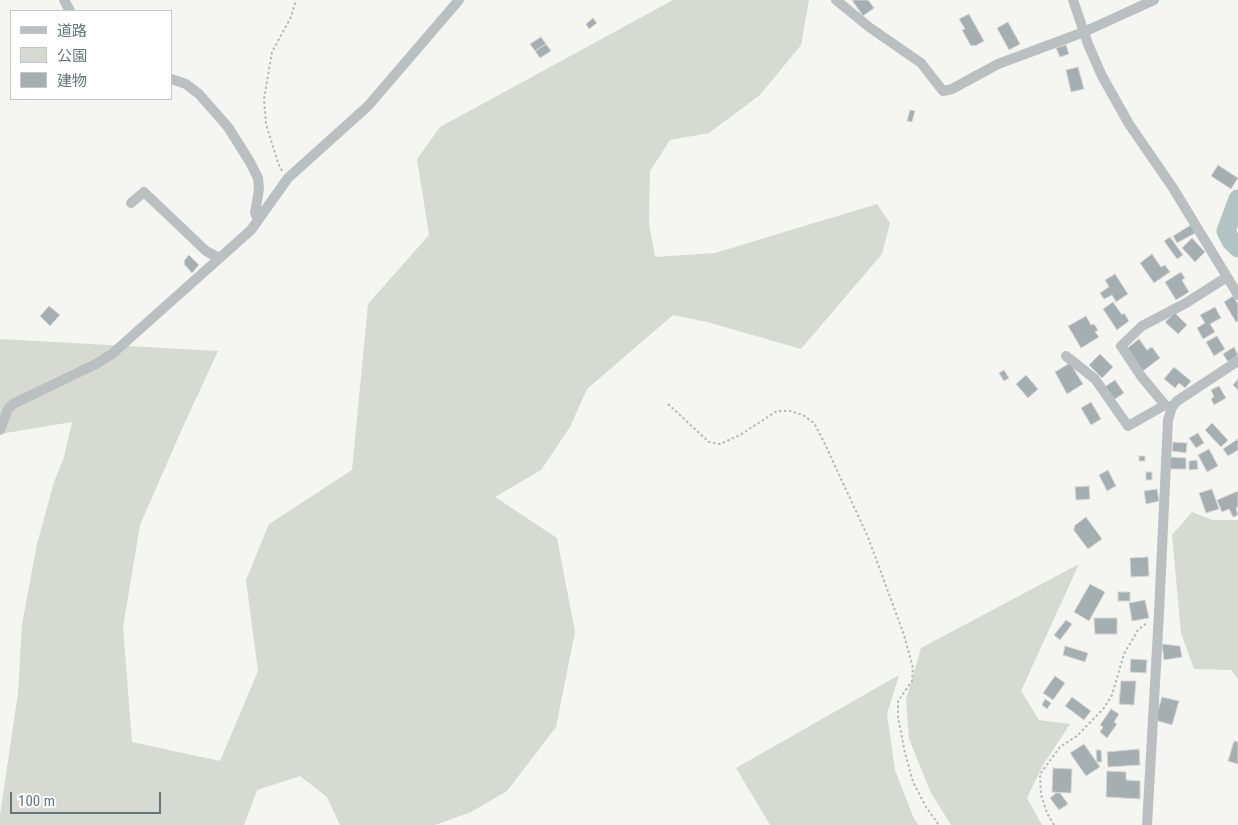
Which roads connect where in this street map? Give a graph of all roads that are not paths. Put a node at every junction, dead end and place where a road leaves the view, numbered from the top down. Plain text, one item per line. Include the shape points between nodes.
1 (459, 0) edge
2 (836, 0) edge
3 (1073, 0) edge
4 (1154, 0) edge
5 (1084, 32) junction
6 (172, 79) edge
7 (132, 202) dead end
8 (258, 220) junction
9 (219, 258) junction
10 (1227, 277) junction
11 (1238, 295) edge
12 (1066, 356) dead end
13 (1238, 361) edge
14 (1168, 406) junction
15 (0, 430) edge
16 (1147, 825) edge

1 - 8 street via 368,106 288,178
2 - 5 street via 921,63 943,91 998,64
3 - 5 street
4 - 5 street
5 - 10 street via 1102,76 1129,124 1173,188
6 - 8 street via 186,84 199,94 228,127 250,162 258,178 255,213
7 - 9 street via 144,192 206,251
8 - 9 street
9 - 15 street via 112,354 13,404
10 - 11 street
10 - 14 street via 1142,326 1121,346 1141,376
12 - 14 street via 1095,379 1128,426
13 - 14 street
14 - 16 street

